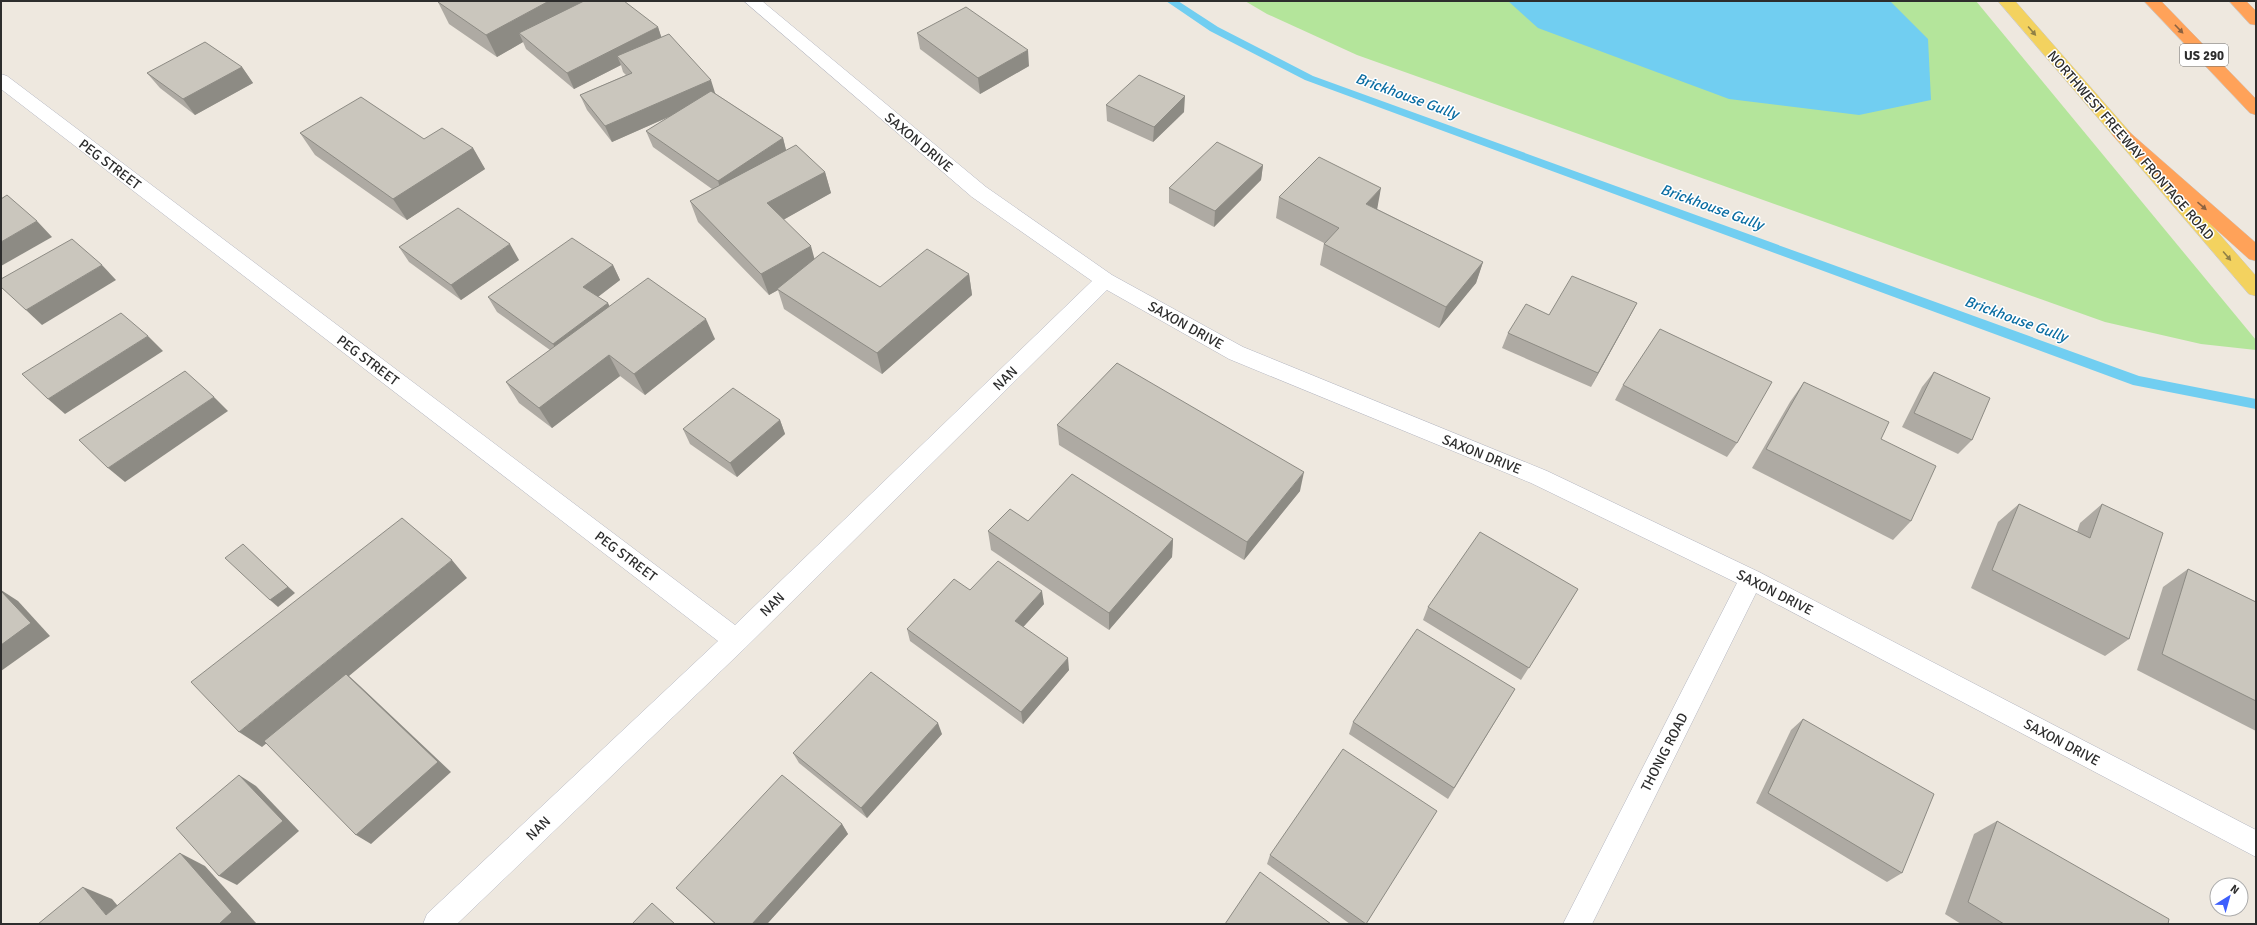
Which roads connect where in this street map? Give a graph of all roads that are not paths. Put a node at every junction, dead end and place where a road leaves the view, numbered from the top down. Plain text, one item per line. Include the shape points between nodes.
1 (752, 1) edge
2 (2006, 1) edge
3 (2152, 1) edge
4 (2237, 1) edge
5 (2256, 20) edge
6 (1, 80) edge
7 (2256, 109) edge
8 (2120, 134) junction
9 (2256, 254) edge
10 (1105, 280) junction
11 (2256, 289) edge
12 (1751, 579) junction
13 (736, 640) junction
14 (2256, 844) edge
15 (437, 924) edge
16 (1577, 924) edge

1 - 10 street, SAXON DRIVE via 979,192
2 -> 8 main road, NORTHWEST FREEWAY FRONTAGE ROAD
3 -> 7 highway, US 290
4 - 5 highway
6 - 13 street, PEG STREET
8 -> 9 highway
8 -> 11 main road, NORTHWEST FREEWAY FRONTAGE ROAD
10 - 12 street, SAXON DRIVE via 1236,353 1539,477
10 - 13 street, NAN
12 - 14 street, SAXON DRIVE
12 - 16 street, THONIG ROAD
13 - 15 street, NAN

